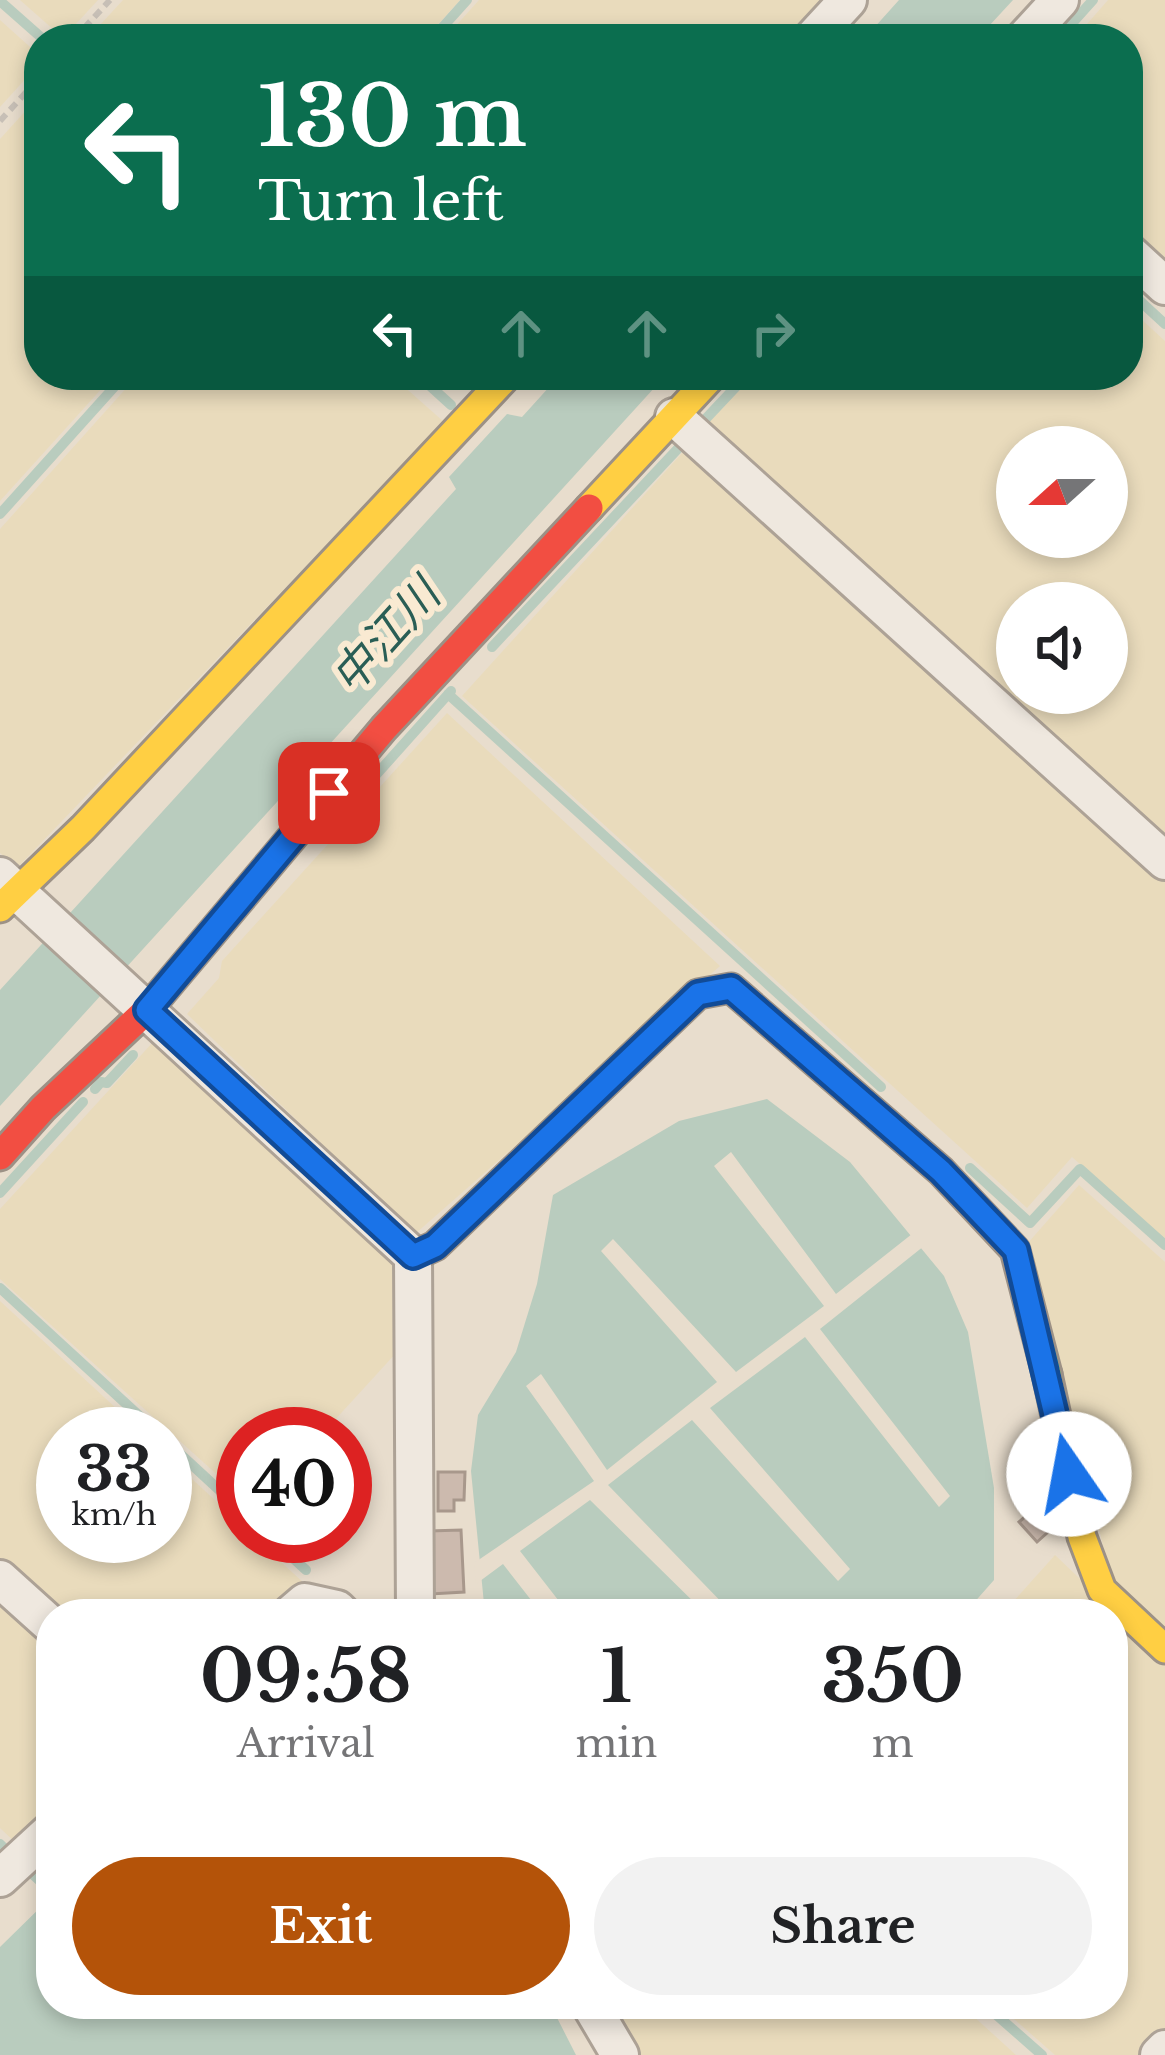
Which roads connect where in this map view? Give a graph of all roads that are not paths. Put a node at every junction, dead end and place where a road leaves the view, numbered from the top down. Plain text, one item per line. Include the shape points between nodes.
1 (848, 0) edge
2 (1060, 0) edge
3 (826, 24) edge
4 (1038, 24) edge
5 (494, 390) edge
6 (699, 390) edge
7 (674, 417) junction
8 (1165, 861) edge
9 (14, 896) edge
10 (141, 1005) junction
11 (0, 1156) edge
12 (413, 1256) junction
13 (0, 1579) edge
14 (415, 1599) edge
15 (1112, 1599) edge
16 (36, 1611) edge
17 (1128, 1614) edge
18 (1165, 1649) edge
19 (36, 1845) edge
20 (0, 1878) edge
21 (599, 2019) edge
22 (620, 2055) edge

1 - 3 street
2 - 4 street
5 - 9 street
6 - 7 street
7 - 8 street
7 - 10 street
9 - 10 street
10 - 11 street
10 - 12 street
12 - 14 street
12 - 15 street via 435,1246 698,994 731,988 941,1171 1016,1250 1082,1537
13 - 16 street
17 - 18 street
19 - 20 street
21 - 22 street

